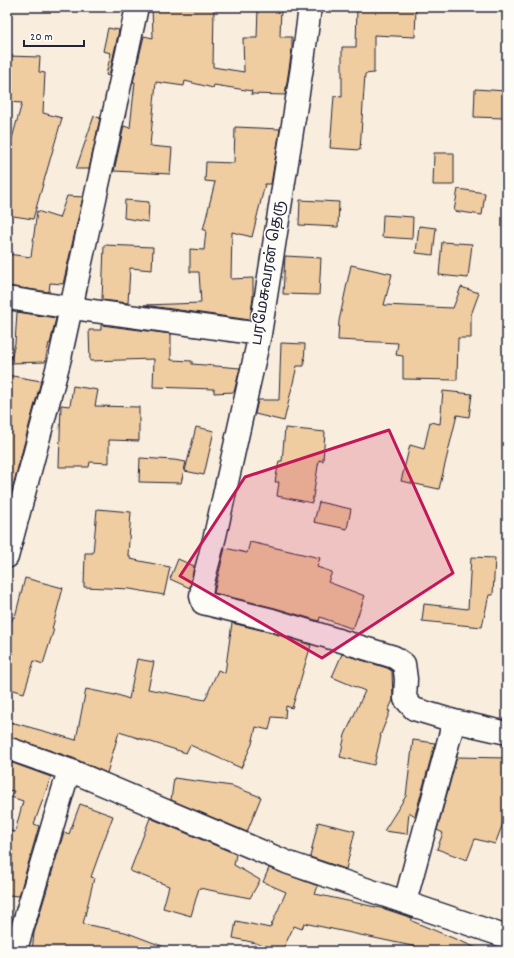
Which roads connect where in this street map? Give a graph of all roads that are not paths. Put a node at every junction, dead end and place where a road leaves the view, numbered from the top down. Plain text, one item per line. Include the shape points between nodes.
1 (137, 7) edge
2 (310, 7) edge
3 (7, 298) edge
4 (72, 308) junction
5 (260, 334) junction
6 (7, 557) edge
7 (454, 721) junction
8 (507, 733) edge
9 (7, 748) edge
10 (69, 770) junction
11 (405, 902) junction
12 (507, 937) edge
13 (18, 951) edge

1 - 4 street
2 - 5 street, பரமேசுவரன் தெரு via 304,62
3 - 4 street
4 - 5 street
4 - 6 street
5 - 7 street, பரமேசுவரன் தெரு via 203,582 203,603 272,620 394,657 404,664 405,698 409,704 414,709
7 - 8 street
7 - 11 street
9 - 10 street
10 - 11 street via 289,863
10 - 13 street via 17,946
11 - 12 street

